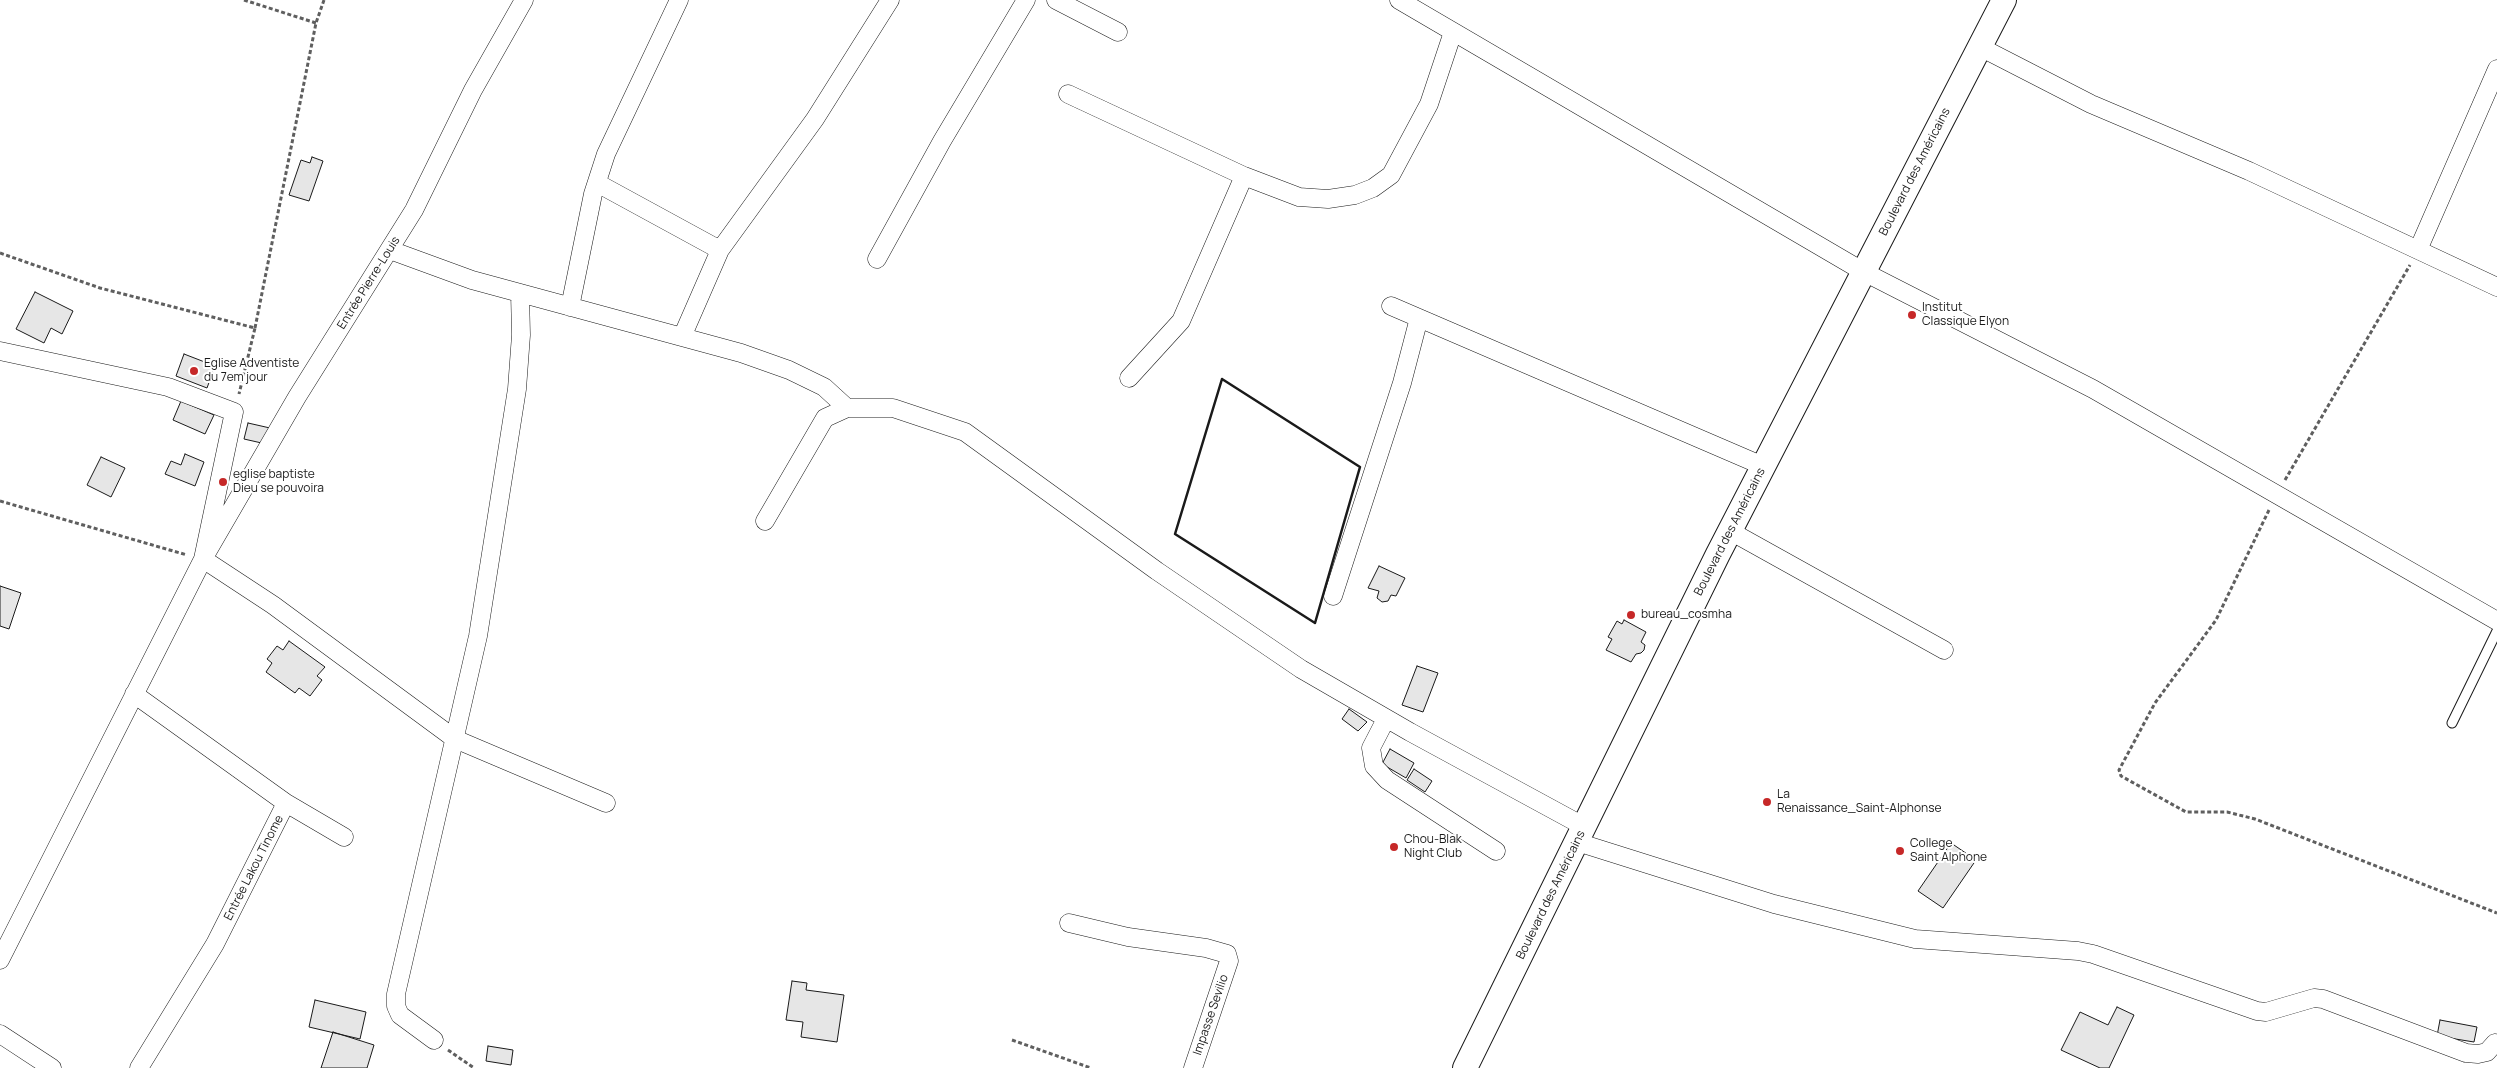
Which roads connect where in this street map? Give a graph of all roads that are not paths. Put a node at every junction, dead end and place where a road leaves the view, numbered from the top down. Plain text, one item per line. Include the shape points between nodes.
1 (679, 0) edge
2 (890, 0) edge
3 (1026, 0) edge
4 (1056, 0) edge
5 (1398, 0) edge
6 (2004, 0) edge
7 (520, 1) edge
8 (1118, 32) dead end
9 (1453, 32) junction
10 (1980, 47) junction
11 (2497, 69) edge
12 (1068, 94) dead end
13 (1244, 176) junction
14 (597, 183) junction
15 (390, 250) junction
16 (720, 250) junction
17 (2418, 250) junction
18 (877, 259) dead end
19 (1864, 272) junction
20 (2497, 287) edge
21 (520, 293) junction
22 (1391, 306) dead end
23 (570, 307) junction
24 (1419, 318) junction
25 (682, 337) junction
26 (0, 350) edge
27 (1129, 378) dead end
28 (847, 408) junction
29 (1763, 466) junction
30 (765, 521) dead end
31 (1730, 531) junction
32 (203, 559) junction
33 (1333, 596) dead end
34 (2497, 621) edge
35 (2497, 630) edge
36 (1944, 650) dead end
37 (134, 694) junction
38 (1386, 719) junction
39 (2452, 723) dead end
40 (455, 739) junction
41 (286, 803) junction
42 (606, 803) dead end
43 (1581, 835) junction
44 (344, 837) dead end
45 (1496, 851) dead end
46 (1069, 923) dead end
47 (0, 960) edge
48 (0, 1034) edge
49 (434, 1040) road end
50 (2495, 1043) dead end
51 (52, 1068) edge
52 (139, 1068) edge
53 (1193, 1068) edge
54 (1465, 1068) edge

1 - 14 street via 606,154
2 - 16 street via 815,119
3 - 18 street via 942,140
4 - 8 street
5 - 9 street
6 - 10 main road, Boulevard des Américains
7 - 15 street, Entrée Pierre-Louis via 414,210
9 - 13 street via 1429,104 1391,176 1355,195 1328,199 1299,197
9 - 19 street
10 - 17 street via 2091,104 2249,171
10 - 19 main road, Boulevard des Américains
11 - 17 street
12 - 13 street
13 - 27 street via 1181,322
14 - 16 street
14 - 23 street
15 - 21 street via 472,280
15 - 32 street, Entrée Pierre-Louis via 297,397
16 - 25 street
17 - 20 street
19 - 29 main road, Boulevard des Américains
19 - 34 street via 2093,388
21 - 23 street
21 - 40 street via 517,389 478,636
22 - 24 street
23 - 25 street
24 - 29 street
24 - 33 street via 1399,392
25 - 28 street via 788,370 824,387
26 - 32 street via 168,387 234,412
28 - 30 street via 825,418
28 - 38 street via 893,408 966,432 1157,571 1293,664
29 - 31 main road, Boulevard des Américains
31 - 36 street
31 - 43 main road, Boulevard des Américains
32 - 37 street
32 - 40 street via 273,605
35 - 39 lane
37 - 41 street, Entrée Lakou Tinome
37 - 47 street
38 - 43 street
38 - 45 street via 1372,748 1374,766 1387,780
40 - 42 street
40 - 49 street via 396,994 400,1015
41 - 44 street
41 - 52 street, Entrée Lakou Tinome via 215,944
43 - 50 street via 1774,904 1915,939 2085,952 2258,1011 2266,1012 2314,998 2323,999 2466,1053 2487,1052
43 - 54 main road, Boulevard des Américains
46 - 53 street, Impasse Sevilio via 1128,937 1220,950 1227,954 1229,961
48 - 51 street

